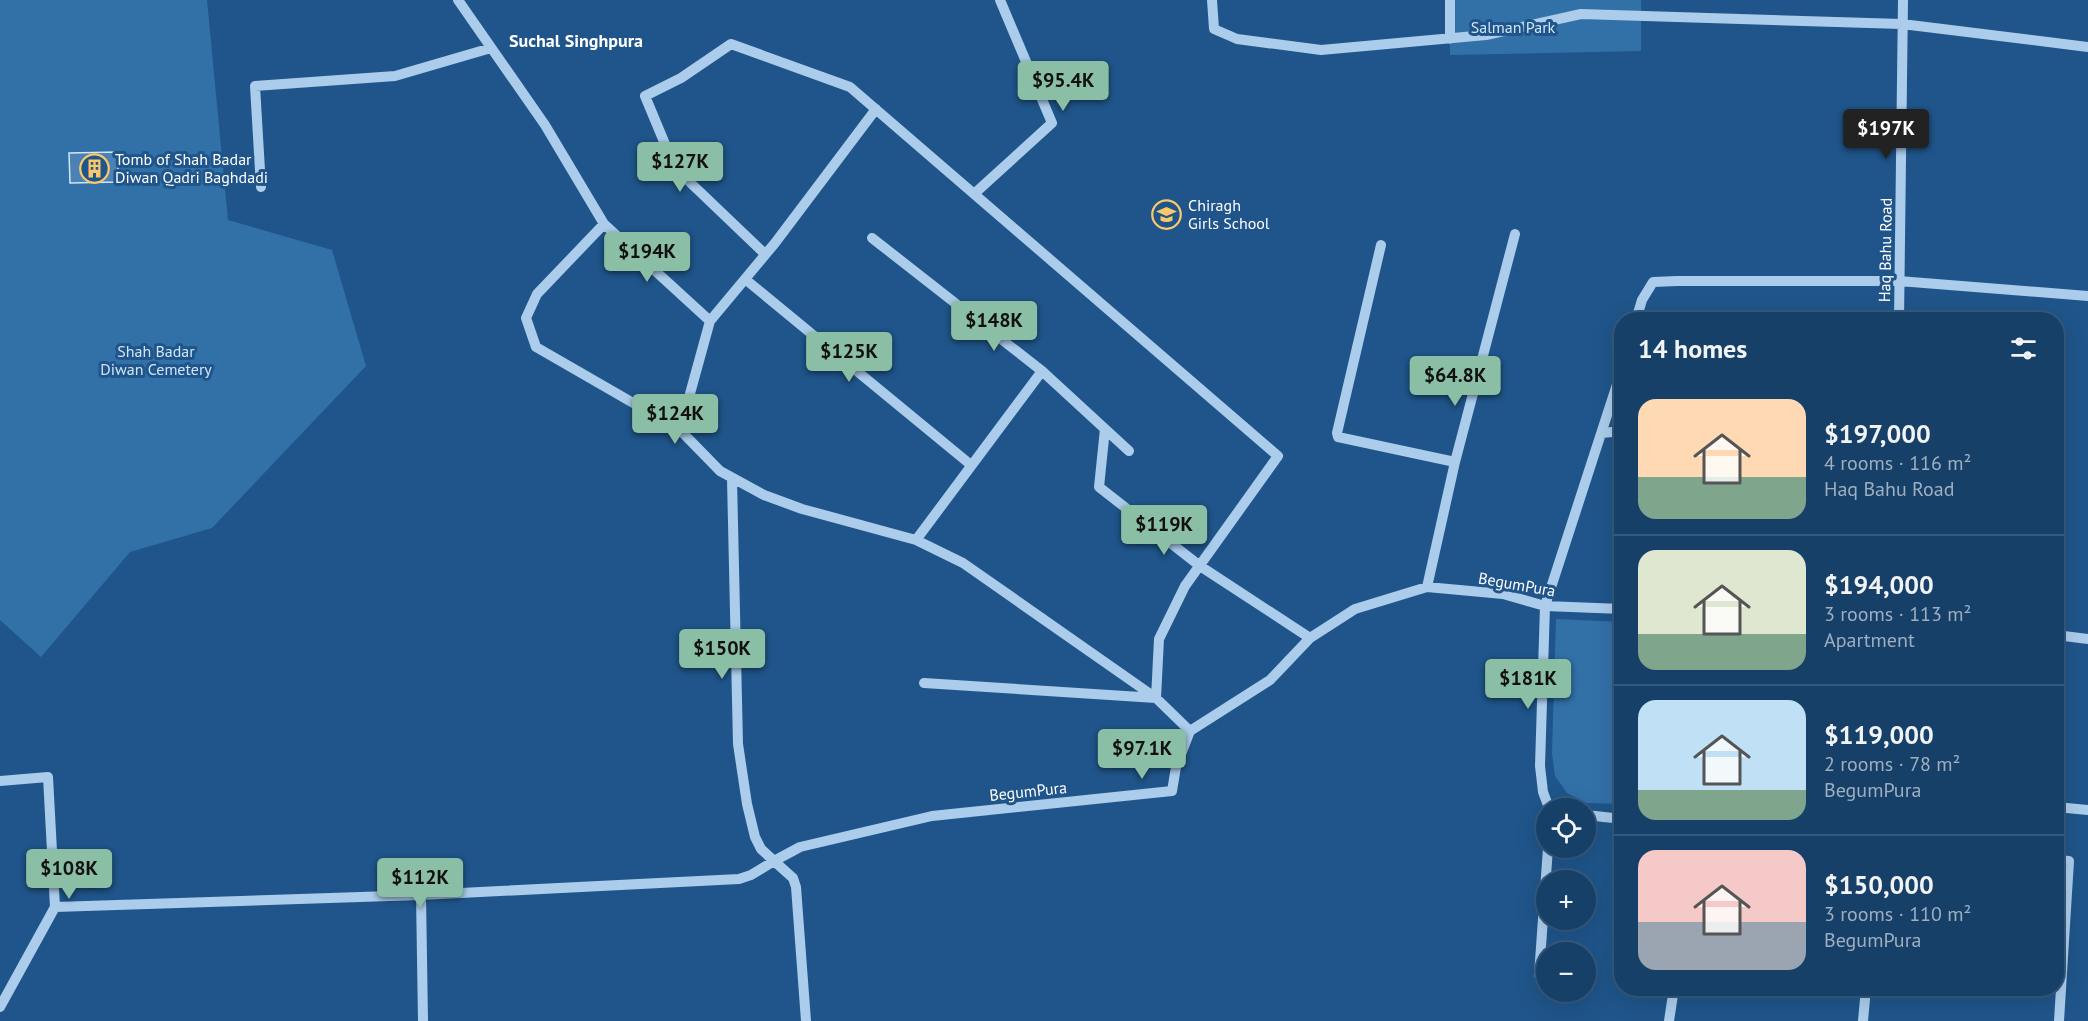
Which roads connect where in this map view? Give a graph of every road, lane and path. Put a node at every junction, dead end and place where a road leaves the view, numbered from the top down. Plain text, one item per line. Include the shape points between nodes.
1 (458, 0) edge
2 (1000, 0) edge
3 (1212, 0) edge
4 (1450, 0) edge
5 (1902, 0) edge
6 (1902, 24) junction
7 (1450, 39) junction
8 (2088, 47) edge
9 (491, 48) junction
10 (876, 109) junction
11 (261, 187) dead end
12 (974, 194) junction
13 (604, 224) junction
14 (1515, 234) dead end
15 (872, 238) dead end
16 (1381, 245) dead end
17 (765, 254) junction
18 (745, 279) junction
19 (1899, 281) junction
20 (2088, 296) edge
21 (1638, 312) edge
22 (1899, 312) edge
23 (710, 321) junction
24 (1042, 371) junction
25 (1614, 394) edge
26 (1105, 429) junction
27 (680, 430) junction
28 (1614, 431) edge
29 (1602, 432) junction
30 (1129, 451) dead end
31 (1455, 462) junction
32 (971, 465) junction
33 (732, 479) junction
34 (916, 540) junction
35 (1200, 566) junction
36 (1427, 588) junction
37 (1545, 606) junction
38 (1614, 609) edge
39 (2064, 636) edge
40 (1310, 638) junction
41 (2088, 639) edge
42 (924, 683) dead end
43 (1156, 698) junction
44 (1190, 731) junction
45 (0, 781) edge
46 (1545, 798) edge
47 (2064, 808) edge
48 (2088, 810) edge
49 (1596, 816) edge
50 (1614, 818) edge
51 (1547, 858) edge
52 (774, 861) junction
53 (2064, 861) edge
54 (421, 895) junction
55 (54, 907) junction
56 (2064, 941) edge
57 (1541, 942) edge
58 (1673, 996) edge
59 (1865, 996) edge
60 (2061, 996) edge
61 (0, 1007) edge
62 (423, 1021) edge
63 (806, 1021) edge
64 (1669, 1021) edge
65 (1863, 1021) edge
66 (2059, 1021) edge

1 - 9 street
2 - 12 street via 1052,123
3 - 7 street via 1214,29 1237,39 1321,50
4 - 7 street
5 - 6 street, Haq Bahu Road
6 - 7 street via 1581,14
6 - 8 street
6 - 19 street, Haq Bahu Road
9 - 11 street via 395,76 255,86
9 - 13 street via 545,125
10 - 12 street
10 - 17 street
10 - 17 street via 850,87 731,44 681,78 645,96 675,168
12 - 35 street via 1278,456
13 - 23 street
13 - 27 street via 537,294 526,318 536,347
14 - 31 street
15 - 24 street
16 - 31 street via 1338,437
17 - 18 street
18 - 23 street
18 - 32 street
19 - 20 street
19 - 21 street via 1653,282
19 - 22 street, Haq Bahu Road
23 - 27 street
24 - 26 street
24 - 32 street
25 - 29 street
26 - 30 street
26 - 35 street via 1099,487
27 - 33 street
28 - 29 street
29 - 37 street
31 - 36 street
32 - 34 street
33 - 34 street via 802,509
33 - 52 street via 738,744 755,837
34 - 43 street via 963,563
35 - 40 street
35 - 43 street via 1185,586 1159,639
36 - 37 street, BegumPura via 1503,594
36 - 40 street, BegumPura via 1354,609
37 - 38 street, BegumPura
37 - 46 street via 1540,766
39 - 41 street
40 - 44 street, BegumPura via 1270,680
42 - 43 street
43 - 44 street
44 - 52 street, BegumPura via 1176,767 1172,791 932,816 800,847
45 - 55 street via 44,776 50,781
47 - 48 street
49 - 50 street
51 - 57 street
52 - 54 street via 739,879
52 - 63 street via 793,878 796,887
53 - 56 street via 2069,861
54 - 55 street
54 - 62 street
55 - 61 street
58 - 64 street
59 - 65 street
60 - 66 street

